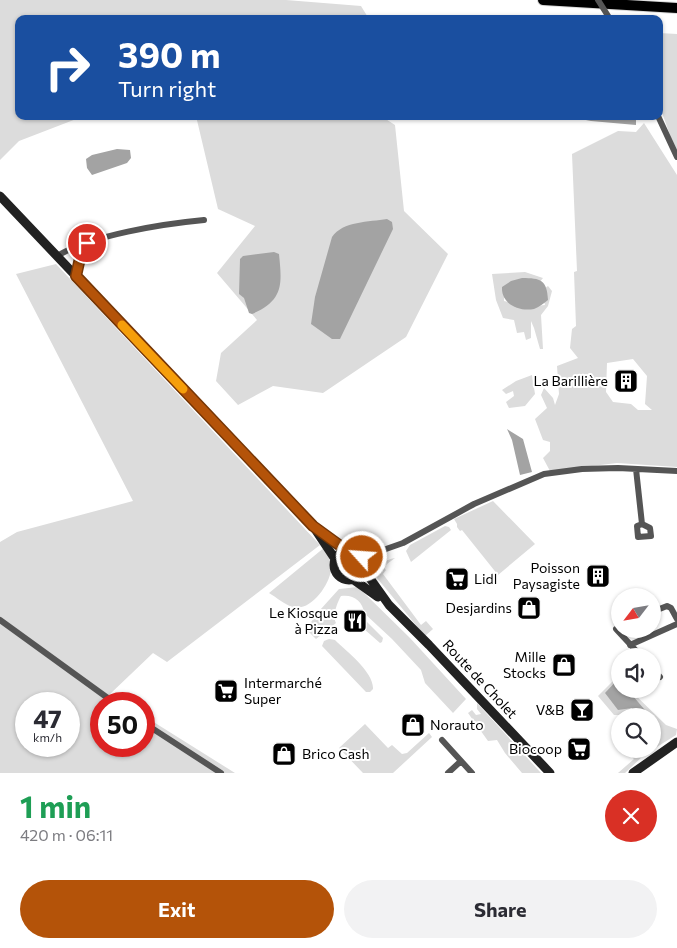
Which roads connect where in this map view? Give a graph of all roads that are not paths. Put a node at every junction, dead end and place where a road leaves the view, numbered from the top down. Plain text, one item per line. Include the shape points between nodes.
1 (543, 0) edge
2 (598, 0) edge
3 (677, 8) edge
4 (607, 15) edge
5 (660, 120) edge
6 (677, 157) edge
7 (0, 196) edge
8 (204, 220) dead end
9 (87, 243) junction
10 (57, 256) junction
11 (76, 276) junction
12 (636, 469) junction
13 (677, 471) edge
14 (642, 524) dead end
15 (313, 526) junction
16 (386, 550) junction
17 (350, 551) junction
18 (335, 559) junction
19 (364, 568) junction
20 (354, 580) junction
21 (389, 605) junction
22 (661, 608) edge
23 (677, 619) edge
24 (0, 620) edge
25 (677, 624) edge
26 (624, 638) edge
27 (630, 645) junction
28 (633, 648) edge
29 (99, 692) edge
30 (155, 730) edge
31 (442, 740) dead end
32 (677, 742) edge
33 (461, 761) junction
34 (221, 773) edge
35 (448, 773) edge
36 (472, 773) edge
37 (550, 773) edge
38 (633, 773) edge

1 - 3 main road
2 - 4 street, bridge
5 - 6 street
7 - 10 main road
8 - 9 street via 121,233
9 - 10 street
9 - 11 street
10 - 11 main road
11 - 15 main road
12 - 13 street
12 - 14 street
12 - 16 street via 582,469 544,474 474,504
15 - 17 main road
15 - 18 main road
16 - 17 street
16 - 19 street via 374,556
17 - 18 main road via 339,553
17 - 19 main road via 362,557
18 - 20 main road via 336,575 344,580
19 - 20 main road via 360,577
19 - 21 main road, Route de Cholet
20 - 21 main road, Route de Cholet
21 - 37 main road, Route de Cholet
22 - 23 street via 671,608
24 - 29 street
25 - 27 street
26 - 27 street
27 - 28 street
30 - 34 street
31 - 33 street
32 - 38 main road
33 - 35 street
33 - 36 street

